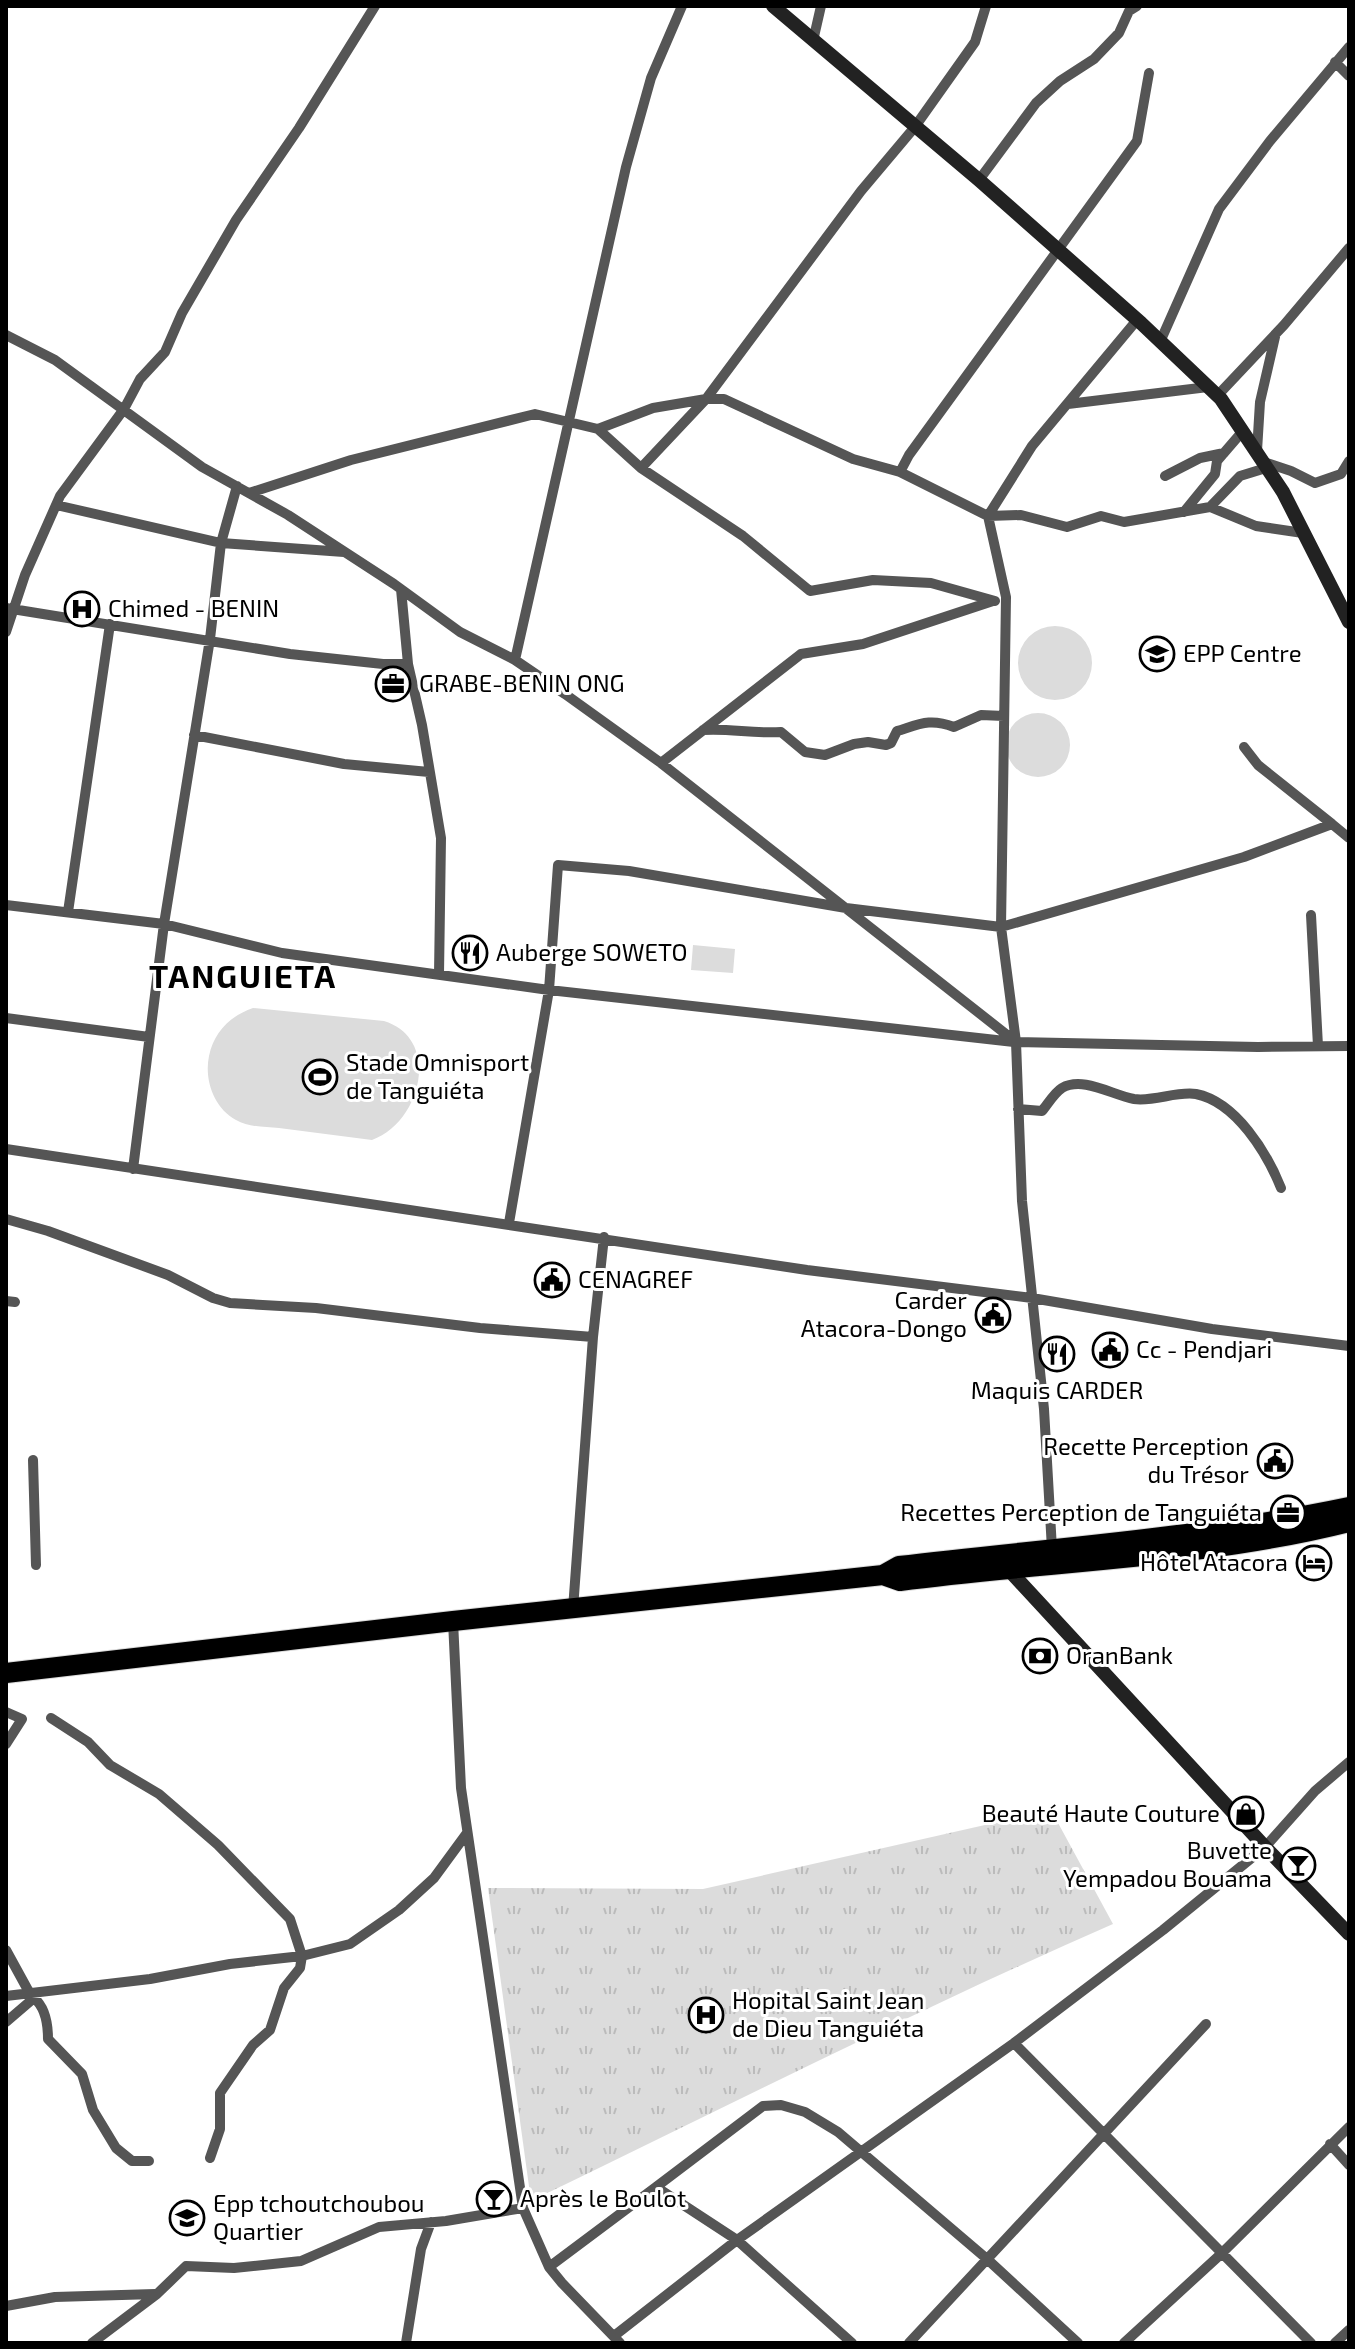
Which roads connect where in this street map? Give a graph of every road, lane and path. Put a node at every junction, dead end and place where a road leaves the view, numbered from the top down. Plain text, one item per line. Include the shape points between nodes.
1 (375, 6) edge
2 (682, 6) edge
3 (773, 6) edge
4 (821, 6) edge
5 (986, 6) edge
6 (1137, 6) edge
7 (813, 41) junction
8 (1349, 47) edge
9 (1335, 62) junction
10 (1149, 73) dead end
11 (1349, 76) edge
12 (914, 128) junction
13 (979, 180) junction
14 (1349, 248) edge
15 (1057, 251) junction
16 (1137, 320) junction
17 (1276, 334) junction
18 (6, 335) edge
19 (1160, 342) junction
20 (1212, 392) junction
21 (706, 399) junction
22 (1068, 404) junction
23 (124, 409) junction
24 (569, 420) junction
25 (598, 429) junction
26 (1242, 432) junction
27 (1224, 453) junction
28 (1262, 461) junction
29 (1349, 461) edge
30 (641, 468) junction
31 (900, 472) junction
32 (1165, 476) dead end
33 (237, 486) junction
34 (249, 493) junction
35 (56, 505) junction
36 (1210, 507) junction
37 (1184, 512) junction
38 (988, 516) junction
39 (1303, 533) junction
40 (221, 543) junction
41 (346, 552) junction
42 (401, 589) junction
43 (1000, 599) junction
44 (10, 608) edge
45 (1349, 622) edge
46 (110, 624) junction
47 (6, 632) edge
48 (210, 639) junction
49 (515, 660) junction
50 (408, 664) junction
51 (1004, 716) junction
52 (702, 730) junction
53 (194, 735) junction
54 (1244, 747) dead end
55 (661, 763) junction
56 (429, 772) junction
57 (1332, 824) junction
58 (1349, 838) edge
59 (6, 905) edge
60 (846, 908) junction
61 (68, 912) junction
62 (1311, 915) dead end
63 (164, 924) junction
64 (1001, 927) junction
65 (439, 974) junction
66 (549, 990) junction
67 (6, 1018) edge
68 (149, 1037) junction
69 (1016, 1042) junction
70 (1318, 1046) junction
71 (1349, 1046) edge
72 (1018, 1109) junction
73 (6, 1149) edge
74 (133, 1169) junction
75 (1281, 1188) dead end
76 (6, 1219) edge
77 (509, 1223) junction
78 (604, 1237) junction
79 (1032, 1298) junction
80 (593, 1337) junction
81 (1349, 1346) edge
82 (33, 1460) dead end
83 (1349, 1507) edge
84 (1349, 1522) edge
85 (1282, 1529) junction
86 (1052, 1549) junction
87 (1007, 1561) junction
88 (36, 1565) dead end
89 (573, 1609) junction
90 (453, 1621) junction
91 (6, 1674) edge
92 (6, 1712) edge
93 (51, 1718) dead end
94 (6, 1744) edge
95 (1349, 1762) edge
96 (467, 1833) junction
97 (1265, 1847) junction
98 (1348, 1930) edge
99 (6, 1950) edge
100 (302, 1956) junction
101 (33, 1994) junction
102 (6, 1996) edge
103 (6, 2022) edge
104 (1206, 2024) dead end
105 (1014, 2043) junction
106 (1349, 2127) edge
107 (1105, 2135) junction
108 (1330, 2144) junction
109 (860, 2151) junction
110 (210, 2158) dead end
111 (149, 2161) dead end
112 (1349, 2165) edge
113 (656, 2187) junction
114 (523, 2208) junction
115 (431, 2222) junction
116 (737, 2240) junction
117 (1221, 2254) junction
118 (987, 2259) junction
119 (549, 2267) junction
120 (157, 2294) junction
121 (6, 2306) edge
122 (1349, 2330) edge
123 (617, 2340) edge
124 (92, 2343) edge
125 (406, 2343) edge
126 (852, 2343) edge
127 (909, 2343) edge
128 (1078, 2343) edge
129 (1124, 2343) edge
130 (1311, 2343) edge
131 (1335, 2343) edge

1 - 23 street via 236,220 165,352 140,379
2 - 24 street via 651,78 626,167
3 - 7 street
4 - 7 street
5 - 12 street via 975,42
6 - 13 street via 1094,59 1036,103
7 - 12 street
8 - 9 street
9 - 11 street
9 - 19 street via 1219,209
10 - 15 street via 1137,141
12 - 13 street
12 - 21 street
13 - 15 street
14 - 17 street
15 - 16 street
15 - 31 street
16 - 19 street
16 - 22 street
17 - 20 street
17 - 28 street via 1260,402
18 - 23 street via 55,360
19 - 20 street
20 - 22 street
20 - 26 street
21 - 25 street via 653,408
21 - 30 street
21 - 31 street via 724,399 853,459
22 - 38 street via 1032,446
23 - 33 street via 202,467
23 - 35 street
24 - 25 street
24 - 34 street via 535,414 351,460
24 - 49 street
25 - 30 street
26 - 27 street
26 - 28 street
27 - 32 street via 1200,458
27 - 37 street via 1215,474
28 - 29 street via 1315,483 1341,474
28 - 36 street
28 - 39 street
30 - 43 street via 743,536 810,591 873,580 931,583
31 - 38 street
33 - 34 street
33 - 40 street
34 - 41 street
35 - 40 street
35 - 44 street
36 - 37 street
36 - 39 street via 1256,526
37 - 38 street via 1124,522 1101,516 1067,527 1021,515
38 - 43 street
39 - 45 street
40 - 41 street
40 - 48 street
41 - 42 street
42 - 49 street via 460,632
42 - 50 street
43 - 51 street
43 - 52 street via 863,644 801,654
44 - 46 street
44 - 47 street
46 - 48 street
46 - 61 street
48 - 50 street via 290,654
48 - 53 street
49 - 55 street
50 - 56 street
51 - 52 street via 981,715 954,727 929,721 897,731 886,745 854,744 825,755 805,752 781,732
51 - 64 street
52 - 55 street
53 - 56 street via 344,764
53 - 63 street
54 - 57 street via 1258,765
55 - 60 street
56 - 65 street via 441,838
57 - 58 street
57 - 64 street via 1244,857
59 - 61 street
60 - 64 street
60 - 66 street via 629,871 558,865
60 - 69 street
61 - 63 street
62 - 70 street
63 - 65 street via 282,953
63 - 68 street
64 - 69 street
65 - 66 street
66 - 69 street
66 - 77 street
67 - 68 street
68 - 74 street
69 - 70 street
69 - 72 street
70 - 71 street
72 - 75 street via 1042,1111 1061,1089 1079,1083 1139,1100 1196,1094 1230,1110 1245,1126
72 - 79 street
73 - 74 street
74 - 77 street
76 - 80 street via 168,1275 230,1303
77 - 78 street
78 - 79 street via 807,1270
78 - 80 street
79 - 81 street
79 - 86 street
80 - 89 street
82 - 88 street
83 - 85 highway
84 - 85 highway
85 - 86 highway
85 - 87 highway via 1213,1549
86 - 87 highway
87 - 89 highway via 899,1566 883,1575
87 - 97 street
89 - 90 highway
90 - 91 highway
90 - 96 street
92 - 94 street via 22,1719
93 - 100 street via 88,1742 110,1765 159,1794 218,1845 290,1919
95 - 97 street
96 - 100 street via 434,1878 399,1910 350,1944
96 - 114 street
97 - 98 street
97 - 105 street
99 - 101 street
100 - 101 street
100 - 110 street via 270,2030 220,2093 220,2129
101 - 102 street
101 - 103 street
101 - 111 street via 48,2024 48,2039 82,2074 93,2110 116,2148 132,2161
104 - 107 street
105 - 107 street
105 - 109 street
106 - 108 street
107 - 117 street
107 - 118 street
108 - 112 street
108 - 117 street
109 - 113 street via 805,2112 763,2106
109 - 116 street
109 - 118 street
113 - 116 street
113 - 119 street
114 - 115 street
114 - 119 street
115 - 120 street via 379,2227 301,2261 234,2268 186,2266
115 - 125 street via 421,2249
116 - 123 street
116 - 126 street
117 - 129 street
117 - 130 street
118 - 127 street
118 - 128 street
119 - 123 street
120 - 121 street via 55,2297
120 - 124 street
122 - 131 street

